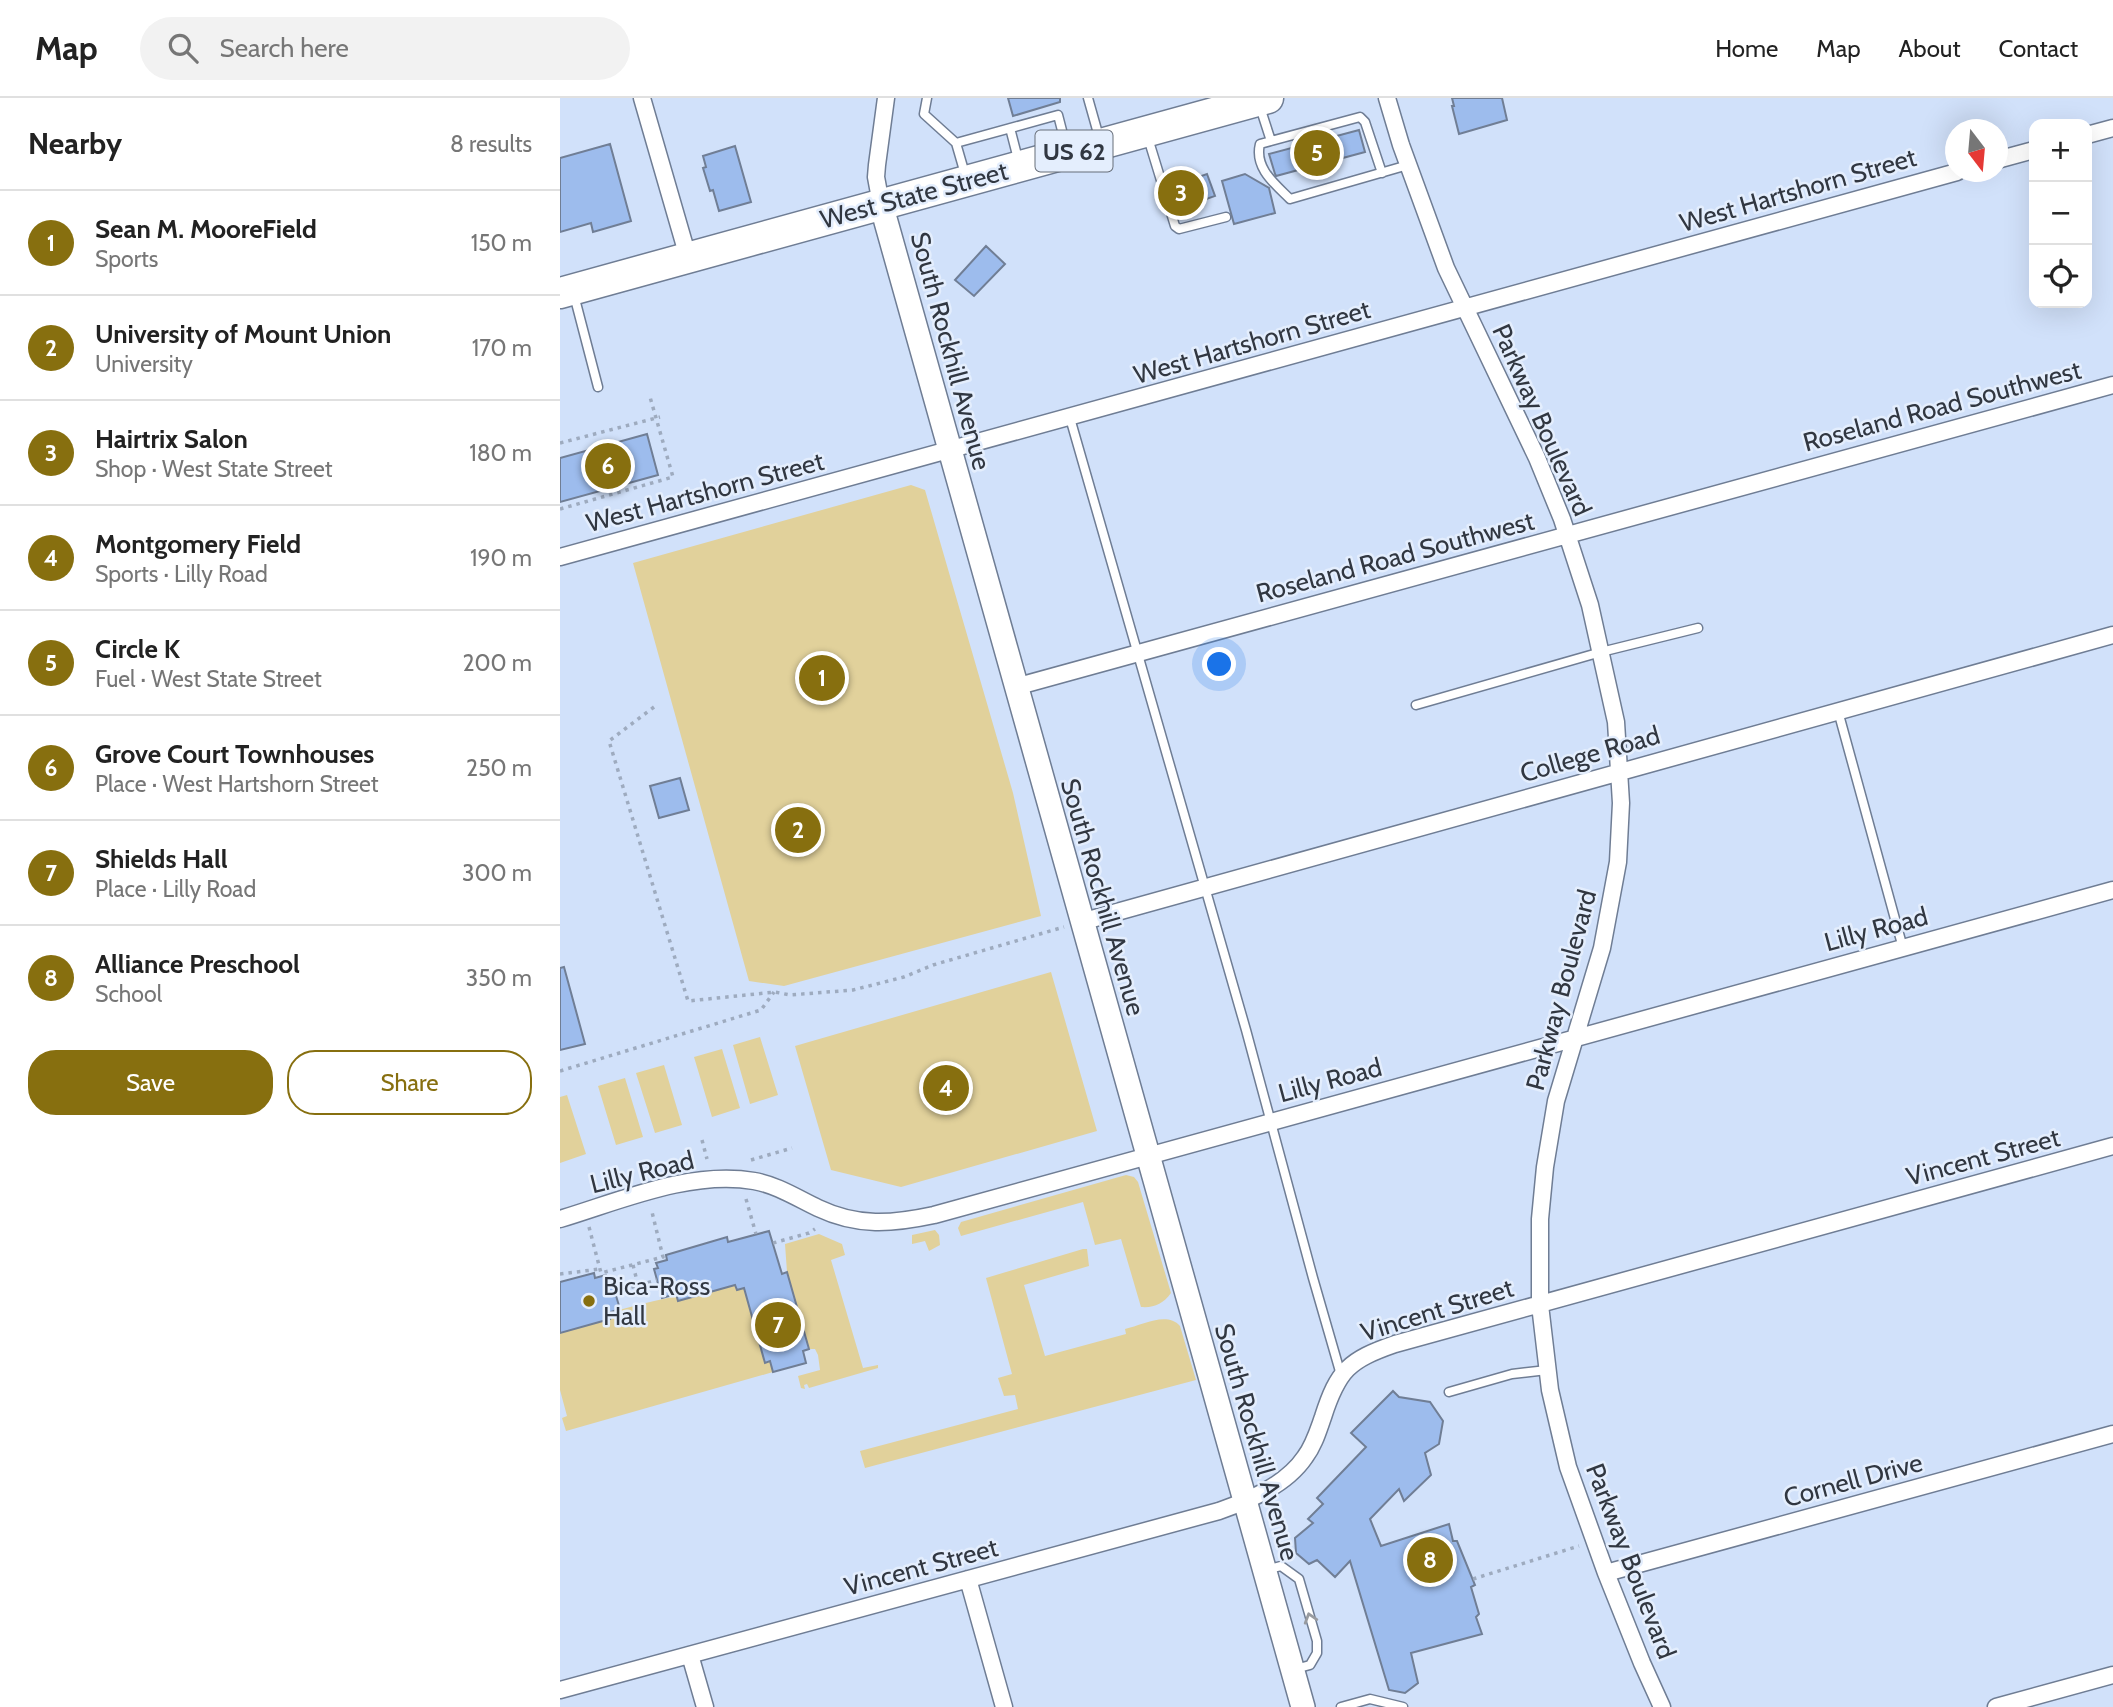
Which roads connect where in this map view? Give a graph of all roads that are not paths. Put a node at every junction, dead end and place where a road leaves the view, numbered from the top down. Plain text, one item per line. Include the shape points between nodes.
1 (642, 98) edge
2 (886, 98) edge
3 (927, 98) edge
4 (1387, 98) edge
5 (1092, 99) edge
6 (1248, 101) edge
7 (1010, 128) junction
8 (2113, 128) edge
9 (1146, 131) junction
10 (2092, 134) edge
11 (1271, 141) junction
12 (956, 143) junction
13 (1101, 144) junction
14 (2029, 151) edge
15 (1068, 152) junction
16 (2008, 157) edge
17 (1408, 165) junction
18 (1020, 166) junction
19 (1382, 173) junction
20 (1945, 175) edge
21 (967, 180) junction
22 (881, 204) junction
23 (1226, 217) dead end
24 (688, 257) junction
25 (566, 291) edge
26 (1464, 309) junction
27 (2113, 385) edge
28 (598, 387) dead end
29 (1070, 418) junction
30 (949, 450) junction
31 (1567, 534) junction
32 (560, 557) edge
33 (1698, 628) dead end
34 (2113, 635) edge
35 (1601, 652) junction
36 (1139, 653) junction
37 (1015, 687) junction
38 (1416, 705) dead end
39 (1838, 711) junction
40 (1620, 771) junction
41 (1204, 888) junction
42 (2113, 890) edge
43 (1082, 922) junction
44 (1903, 948) junction
45 (1576, 1037) junction
46 (1270, 1122) junction
47 (2113, 1146) edge
48 (1148, 1156) junction
49 (560, 1219) edge
50 (1540, 1305) junction
51 (1547, 1370) junction
52 (1341, 1375) junction
53 (1449, 1392) dead end
54 (2113, 1434) edge
55 (1245, 1502) junction
56 (1264, 1570) junction
57 (1606, 1573) junction
58 (968, 1579) junction
59 (690, 1655) junction
60 (1292, 1670) junction
61 (2113, 1675) edge
62 (560, 1689) edge
63 (705, 1707) edge
64 (1004, 1707) edge
65 (1303, 1707) edge
66 (1341, 1707) edge
67 (1403, 1707) edge
68 (1662, 1707) edge
69 (1996, 1707) edge

1 - 24 street
2 - 22 street, South Rockhill Avenue via 876,177
3 - 12 lane via 923,114
4 - 17 street, Parkway Boulevard
5 - 13 lane
6 - 9 highway, West State Street / US 62
6 - 11 lane
7 - 12 lane
7 - 15 lane via 1058,115
7 - 18 lane
8 - 10 street
9 - 13 highway, West State Street / US 62
9 - 23 lane via 1175,226 1180,229
11 - 19 lane via 1360,117
11 - 19 lane via 1260,145 1258,151 1264,173 1290,199
12 - 21 lane
13 - 15 highway, West State Street / US 62
14 - 16 street
15 - 18 highway, West State Street / US 62
17 - 19 lane
17 - 26 street, Parkway Boulevard
18 - 21 highway, West State Street / US 62
20 - 26 street, West Hartshorn Street
21 - 22 highway, West State Street / US 62
22 - 24 highway, West State Street / US 62
22 - 30 street, South Rockhill Avenue
24 - 25 highway, West State Street / US 62
25 - 28 lane
26 - 29 street, West Hartshorn Street
26 - 31 street, Parkway Boulevard via 1537,458
27 - 31 street, Roseland Road Southwest
29 - 30 street, West Hartshorn Street
29 - 36 lane
30 - 32 street, West Hartshorn Street
30 - 37 street, South Rockhill Avenue
31 - 35 street, Parkway Boulevard
31 - 36 street, Roseland Road Southwest
33 - 35 lane
34 - 39 street, College Road
35 - 38 lane
35 - 40 street, Parkway Boulevard via 1616,722
36 - 37 street, Roseland Road Southwest
36 - 41 lane
37 - 43 street, South Rockhill Avenue
39 - 40 street, College Road
39 - 44 lane
40 - 41 street, College Road
40 - 45 street, Parkway Boulevard via 1620,839 1610,914
41 - 43 street, College Road
41 - 46 lane
42 - 44 street, Lilly Road
43 - 48 street, South Rockhill Avenue
44 - 45 street, Lilly Road
45 - 46 street, Lilly Road
45 - 50 street, Parkway Boulevard via 1556,1101 1545,1167
46 - 48 street, Lilly Road
46 - 52 lane
47 - 50 street, Vincent Street
48 - 49 street, Lilly Road via 899,1222 866,1223 820,1209 768,1185 718,1178 671,1186
48 - 55 street, South Rockhill Avenue
50 - 51 street, Parkway Boulevard
50 - 52 street, Vincent Street via 1369,1353
51 - 53 lane via 1512,1374
51 - 57 street, Parkway Boulevard via 1565,1454
52 - 55 street, Vincent Street via 1304,1458 1284,1479
54 - 57 street, Cornell Drive
55 - 56 street, South Rockhill Avenue
55 - 58 street, Vincent Street
56 - 60 street, South Rockhill Avenue
60 -> 56 lane via 1310,1665 1317,1642 1299,1579 1281,1566
57 - 68 street, Parkway Boulevard
58 - 59 street, Vincent Street
58 - 64 street
59 - 62 street, Vincent Street
59 - 63 street
60 - 65 street, South Rockhill Avenue
61 - 69 street
66 - 67 lane via 1370,1699

